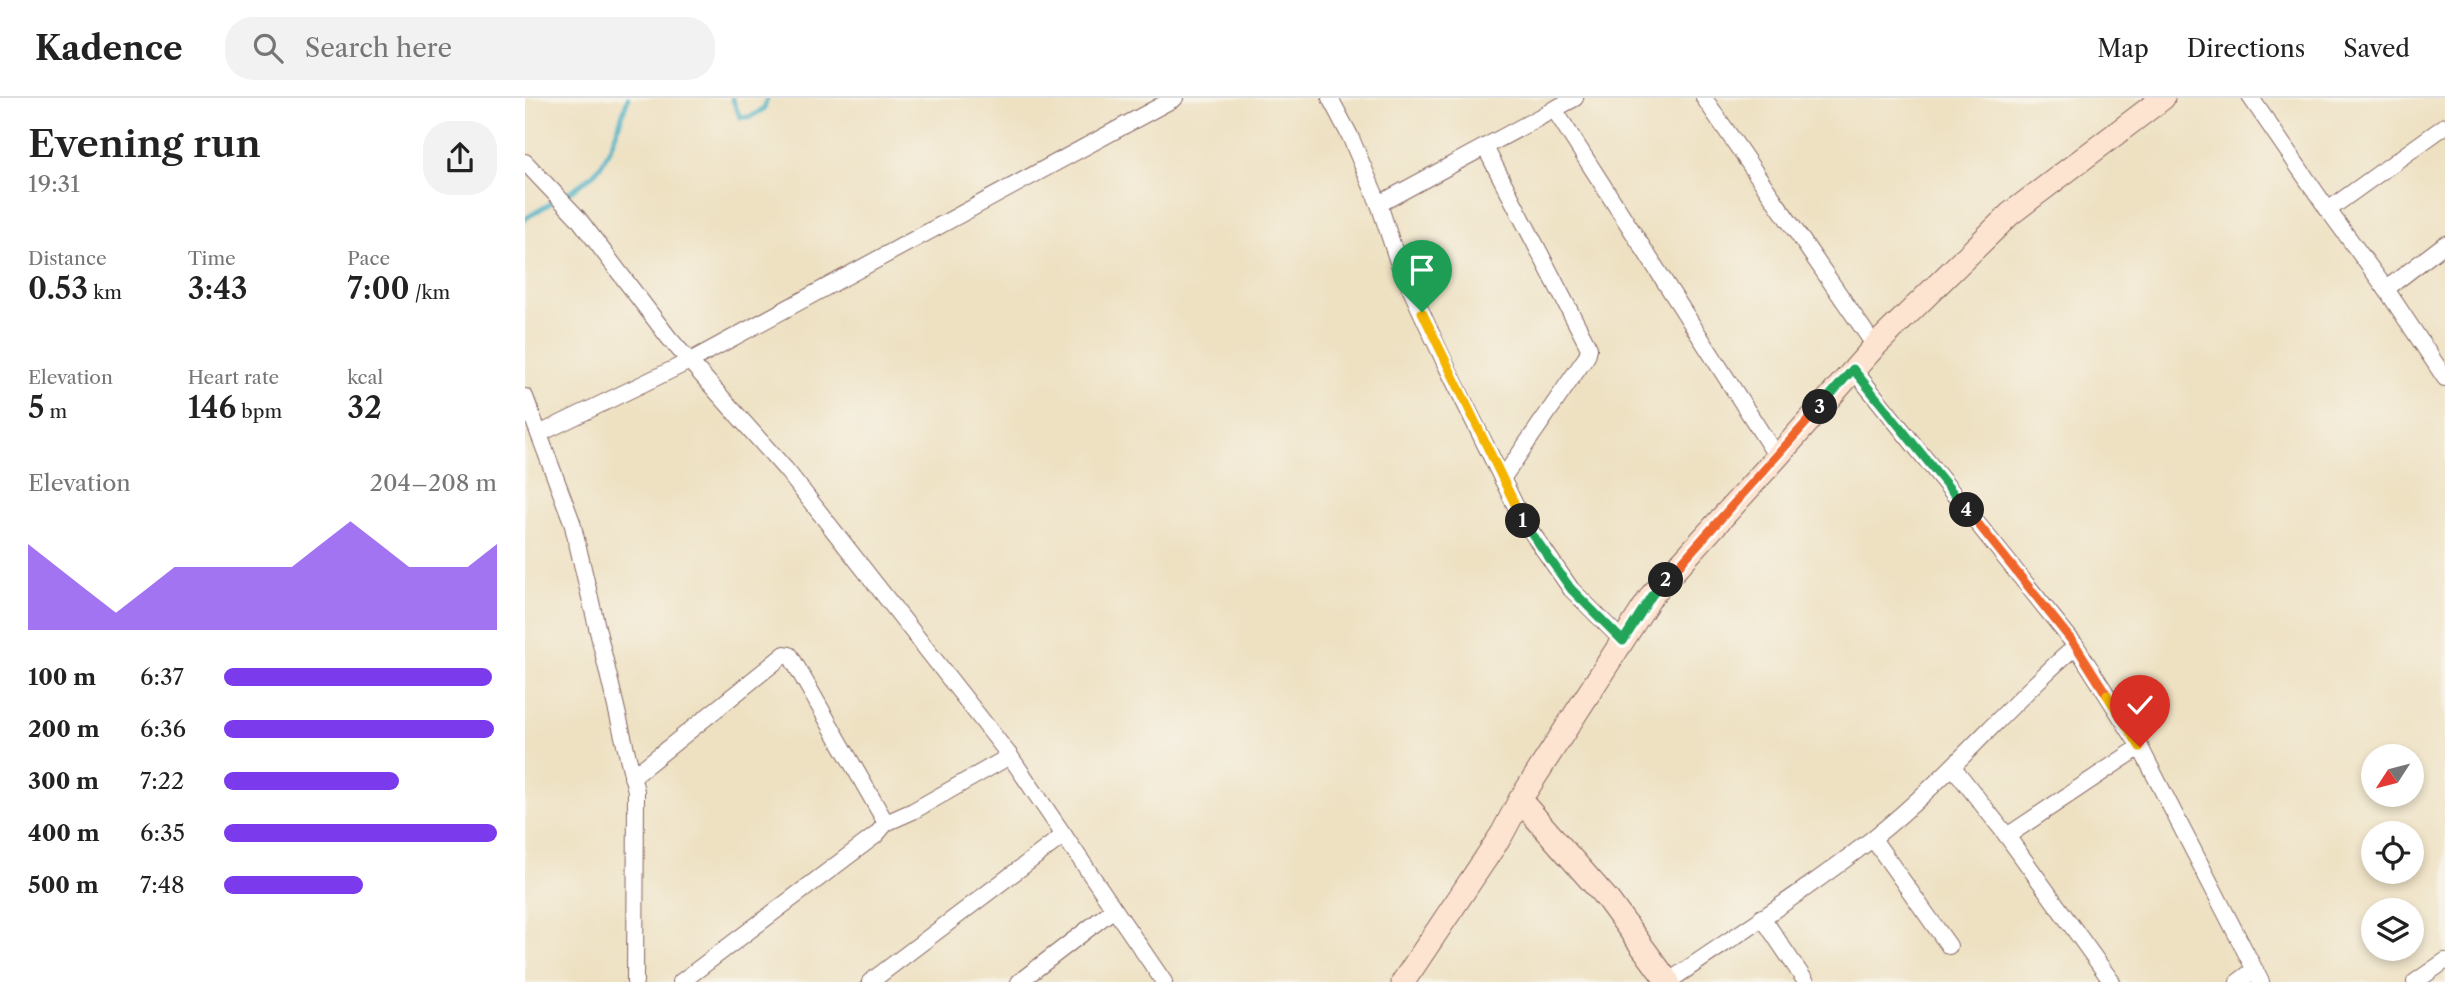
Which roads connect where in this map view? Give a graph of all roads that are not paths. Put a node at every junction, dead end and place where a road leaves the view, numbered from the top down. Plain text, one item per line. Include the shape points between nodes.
1 (1175, 98) edge
2 (1329, 98) edge
3 (1575, 98) edge
4 (1704, 98) edge
5 (2163, 98) edge
6 (2251, 98) edge
7 (1555, 109) junction
8 (2445, 126) edge
9 (1485, 147) junction
10 (525, 162) edge
11 (1379, 204) junction
12 (2328, 210) junction
13 (2445, 244) edge
14 (2386, 289) junction
15 (1874, 346) junction
16 (690, 361) junction
17 (1853, 369) junction
18 (2445, 378) edge
19 (525, 397) edge
20 (539, 434) junction
21 (1777, 457) junction
22 (1502, 479) junction
23 (1623, 641) junction
24 (2076, 646) junction
25 (2140, 747) junction
26 (1010, 756) junction
27 (1953, 767) junction
28 (632, 777) junction
29 (1520, 800) junction
30 (886, 823) junction
31 (1064, 835) junction
32 (2007, 836) junction
33 (1873, 839) junction
34 (1114, 909) junction
35 (1762, 917) junction
36 (1949, 946) dead end
37 (2445, 961) edge
38 (2258, 976) edge
39 (2108, 981) edge
40 (635, 982) edge
41 (681, 982) edge
42 (870, 982) edge
43 (1019, 982) edge
44 (1164, 982) edge
45 (1403, 982) edge
46 (1668, 982) edge
47 (1806, 982) edge
48 (2238, 982) edge
49 (2415, 982) edge

1 - 16 street
2 - 11 street
3 - 7 street
4 - 15 street
5 - 15 main road via 2010,214
6 - 12 street
7 - 9 street
7 - 21 street
8 - 12 street
9 - 11 street
9 - 22 street via 1590,348
10 - 16 street via 578,218
11 - 22 street via 1398,262
12 - 14 street
13 - 14 street
14 - 18 street
15 - 17 main road
16 - 20 street
16 - 26 street via 787,471
17 - 21 main road
17 - 24 street
19 - 20 street
20 - 28 street via 572,522
21 - 23 main road via 1652,595
22 - 23 street via 1521,517 1571,589
23 - 29 main road
24 - 25 street
24 - 27 street via 2037,679
25 - 32 street
25 - 38 street
26 - 30 street
26 - 31 street
27 - 32 street
27 - 33 street
28 - 30 street via 785,654 790,655
28 - 40 street via 636,791
29 - 45 main road
29 - 46 main road via 1608,900
30 - 41 street
31 - 34 street
31 - 42 street
32 - 39 street
33 - 35 street
33 - 36 street
34 - 43 street
34 - 44 street
35 - 46 street
35 - 47 street
37 - 49 street
38 - 48 street

